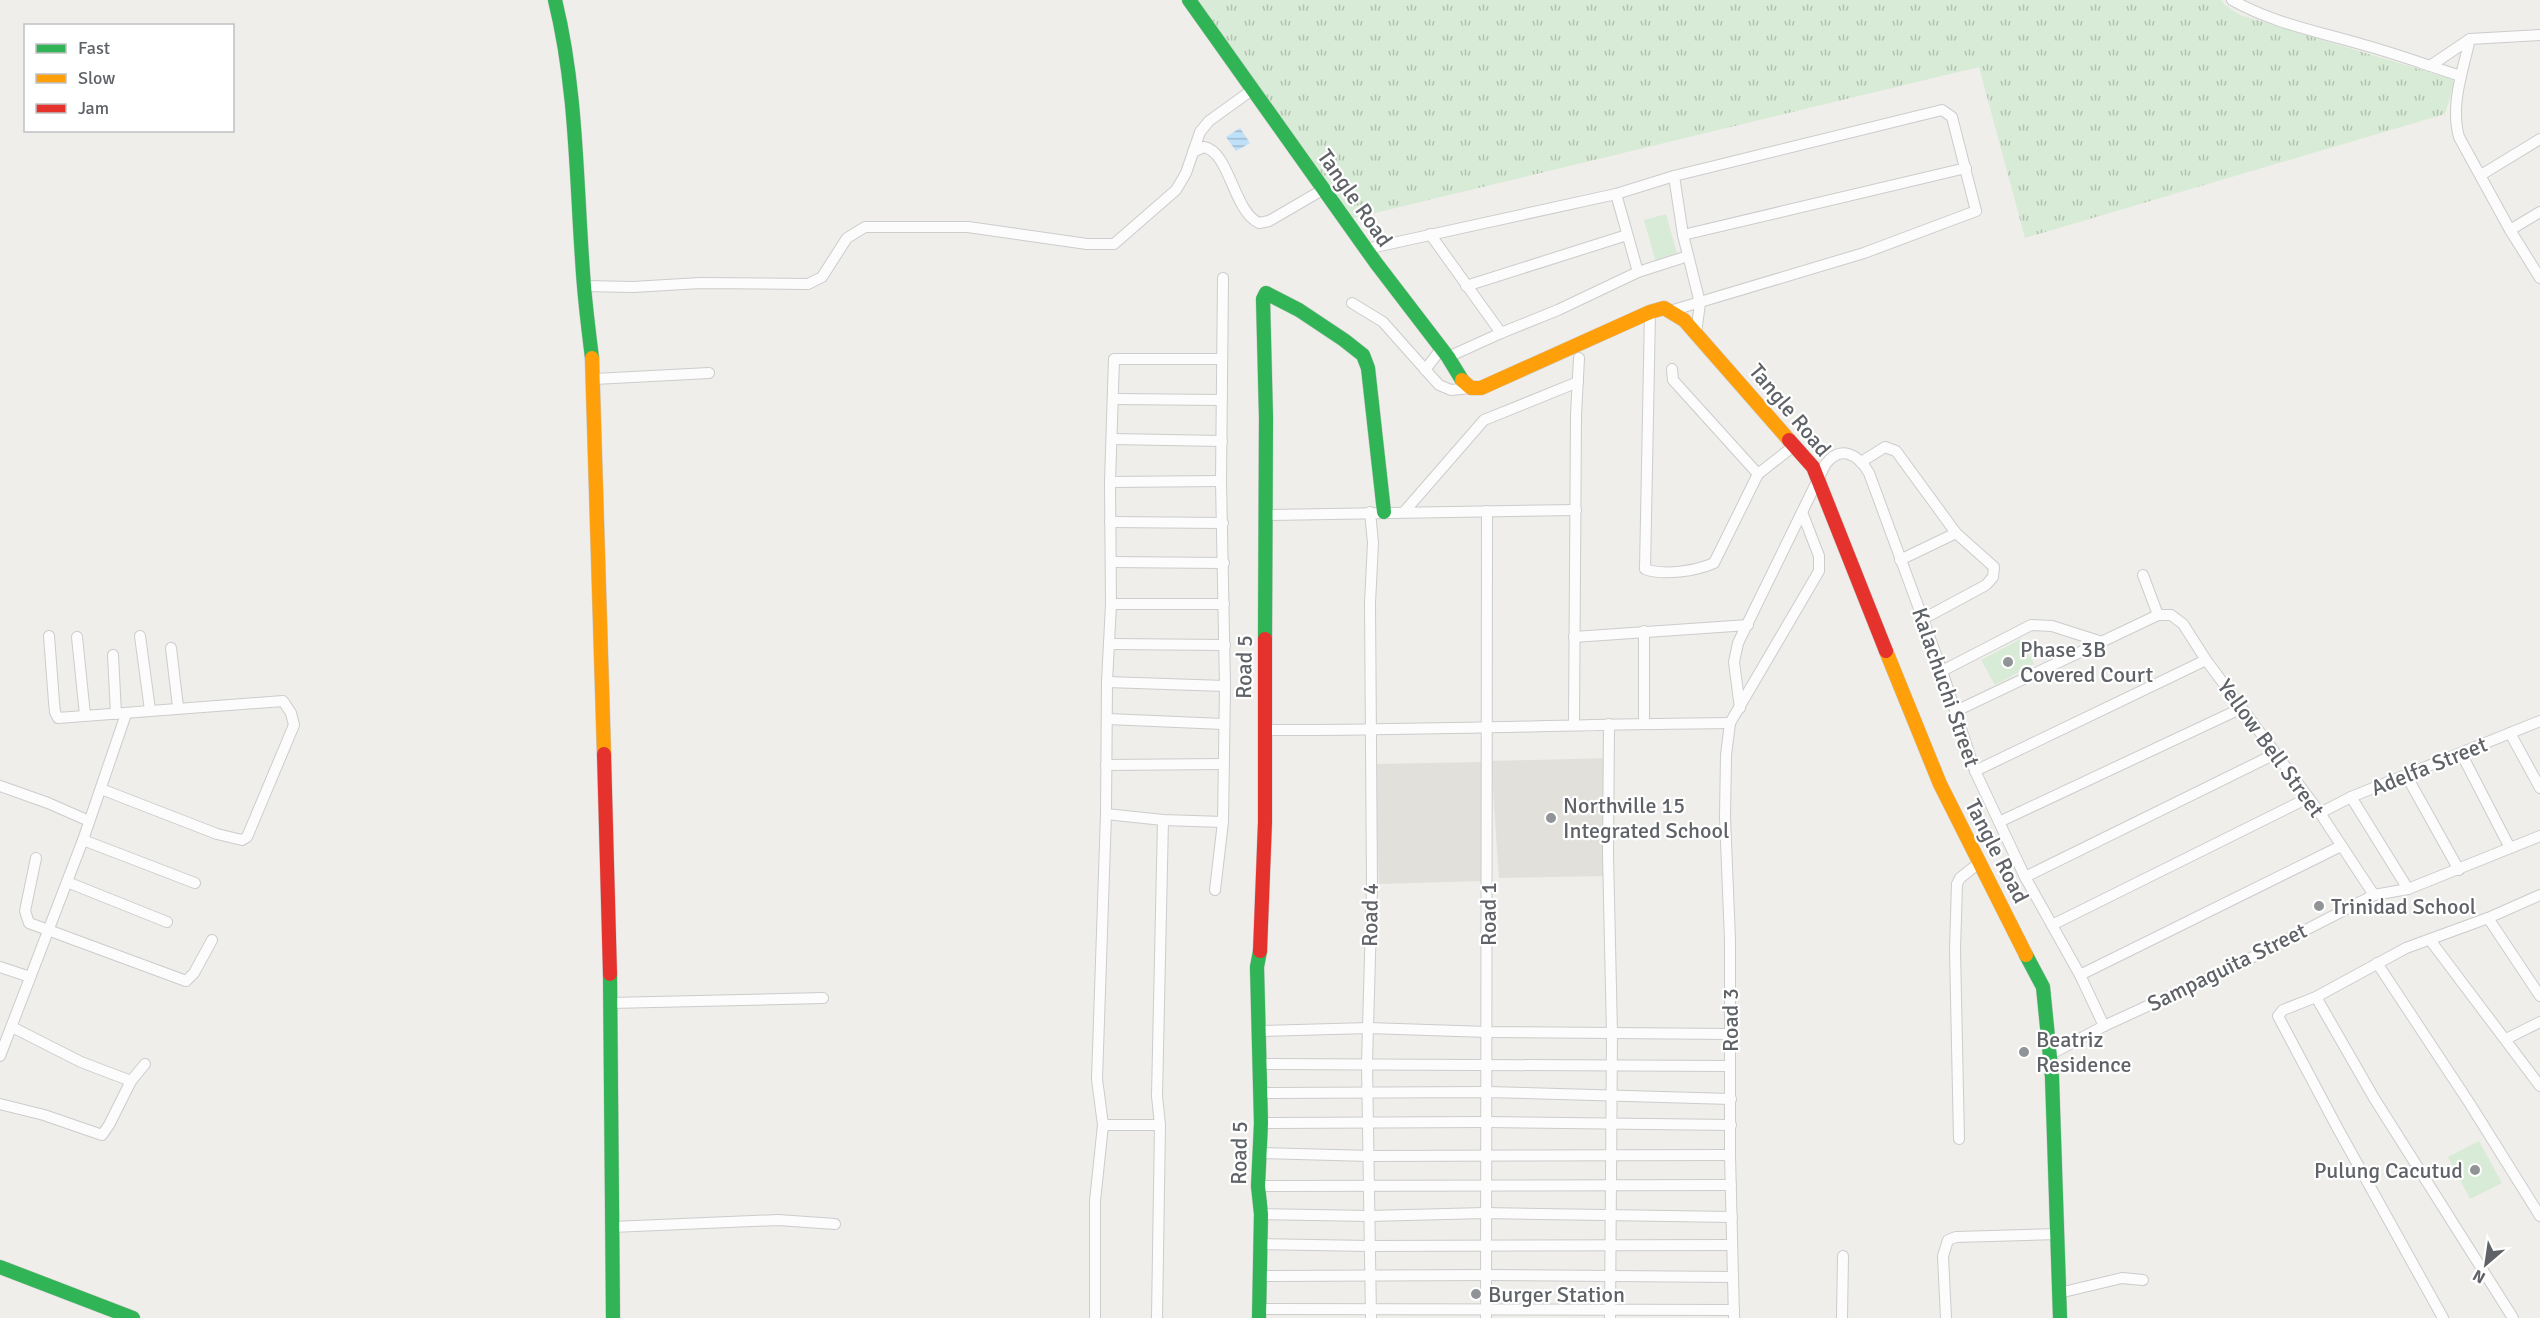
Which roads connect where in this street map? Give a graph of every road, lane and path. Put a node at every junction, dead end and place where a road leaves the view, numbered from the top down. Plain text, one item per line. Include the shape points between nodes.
1 (555, 0) edge
2 (1189, 0) edge
3 (2232, 0) edge
4 (2540, 35) edge
5 (2470, 39) junction
6 (2430, 66) junction
7 (2461, 76) junction
8 (1252, 90) junction
9 (2540, 139) edge
10 (1193, 152) junction
11 (1966, 168) junction
12 (2481, 175) junction
13 (1674, 176) junction
14 (1324, 189) junction
15 (1616, 194) junction
16 (2540, 212) edge
17 (2511, 230) junction
18 (1430, 234) junction
19 (1683, 234) junction
20 (1627, 236) junction
21 (1366, 249) junction
22 (1688, 256) junction
23 (1638, 272) junction
24 (2540, 278) edge
25 (1223, 279) dead end
26 (584, 286) junction
27 (1466, 286) junction
28 (1352, 303) dead end
29 (1700, 303) junction
30 (1670, 310) junction
31 (1650, 312) junction
32 (1501, 333) junction
33 (1696, 333) junction
34 (1445, 353) junction
35 (1579, 358) dead end
36 (1222, 359) junction
37 (1672, 369) dead end
38 (1425, 370) junction
39 (709, 373) dead end
40 (594, 379) junction
41 (1578, 382) junction
42 (1470, 388) junction
43 (1113, 399) junction
44 (1222, 400) junction
45 (1112, 439) junction
46 (1222, 441) junction
47 (1796, 445) junction
48 (1861, 462) junction
49 (1758, 474) junction
50 (1818, 481) junction
51 (1110, 482) junction
52 (1221, 482) junction
53 (1576, 510) junction
54 (1487, 511) junction
55 (1377, 512) junction
56 (1404, 512) junction
57 (1802, 512) junction
58 (1266, 515) junction
59 (1110, 522) junction
60 (1222, 523) junction
61 (1956, 533) junction
62 (1900, 560) junction
63 (1111, 562) junction
64 (1224, 563) junction
65 (2143, 575) dead end
66 (1111, 604) junction
67 (1224, 604) junction
68 (2158, 615) junction
69 (1923, 619) junction
70 (1748, 625) junction
71 (1644, 632) junction
72 (49, 636) dead end
73 (140, 636) dead end
74 (77, 637) dead end
75 (1574, 637) junction
76 (2102, 642) junction
77 (1110, 644) junction
78 (1225, 645) junction
79 (171, 648) dead end
80 (113, 656) dead end
81 (2206, 660) junction
82 (1942, 670) junction
83 (1107, 682) junction
84 (1225, 686) junction
85 (178, 707) junction
86 (1740, 708) junction
87 (2242, 708) junction
88 (150, 710) junction
89 (1956, 711) junction
90 (121, 714) junction
91 (85, 716) junction
92 (1108, 719) junction
93 (2540, 721) edge
94 (1644, 723) junction
95 (1730, 723) junction
96 (1223, 724) junction
97 (1574, 724) junction
98 (1609, 724) junction
99 (1488, 728) junction
100 (1265, 730) junction
101 (1371, 731) junction
102 (2510, 733) junction
103 (2461, 753) junction
104 (2275, 754) junction
105 (1224, 764) junction
106 (1106, 765) junction
107 (1975, 771) junction
108 (2406, 775) junction
109 (0, 786) edge
110 (2540, 788) edge
111 (101, 789) junction
112 (2351, 797) junction
113 (2308, 798) junction
114 (2320, 813) junction
115 (1106, 814) junction
116 (1163, 820) junction
117 (89, 821) junction
118 (1223, 822) junction
119 (1999, 822) junction
120 (2540, 836) edge
121 (83, 840) junction
122 (2341, 846) junction
123 (2510, 848) junction
124 (36, 858) dead end
125 (1979, 863) junction
126 (2459, 870) junction
127 (2025, 877) junction
128 (67, 882) junction
129 (195, 883) dead end
130 (2408, 889) junction
131 (1215, 890) dead end
132 (2374, 895) junction
133 (2540, 895) edge
134 (2488, 918) junction
135 (167, 922) dead end
136 (2052, 925) junction
137 (49, 931) junction
138 (2430, 939) junction
139 (212, 940) dead end
140 (2377, 963) junction
141 (0, 967) edge
142 (2080, 975) junction
143 (30, 977) junction
144 (2540, 996) edge
145 (2316, 997) junction
146 (823, 998) dead end
147 (610, 1003) junction
148 (2540, 1022) edge
149 (2104, 1026) junction
150 (12, 1028) junction
151 (1370, 1028) junction
152 (1260, 1031) junction
153 (1487, 1032) junction
154 (1612, 1033) junction
155 (1730, 1034) junction
156 (2505, 1039) junction
157 (2051, 1054) junction
158 (0, 1056) edge
159 (1367, 1063) junction
160 (145, 1064) dead end
161 (1260, 1064) junction
162 (1487, 1064) junction
163 (1612, 1064) junction
164 (1730, 1066) junction
165 (131, 1081) junction
166 (2540, 1086) edge
167 (1369, 1092) junction
168 (1487, 1092) junction
169 (1259, 1093) junction
170 (1612, 1096) junction
171 (1731, 1099) junction
172 (0, 1104) edge
173 (1486, 1122) junction
174 (1261, 1124) junction
175 (1369, 1124) junction
176 (1103, 1125) junction
177 (1160, 1125) junction
178 (1612, 1125) junction
179 (1731, 1125) junction
180 (1959, 1139) dead end
181 (1259, 1153) junction
182 (1611, 1154) junction
183 (1486, 1155) junction
184 (1730, 1155) junction
185 (1370, 1156) junction
186 (1611, 1184) junction
187 (1485, 1185) junction
188 (1731, 1185) junction
189 (1258, 1186) junction
190 (1369, 1186) junction
191 (1485, 1213) junction
192 (1261, 1214) junction
193 (1610, 1215) junction
194 (1369, 1216) junction
195 (2540, 1216) edge
196 (1732, 1217) junction
197 (835, 1224) dead end
198 (612, 1227) junction
199 (2057, 1234) junction
200 (1261, 1244) junction
201 (1611, 1245) junction
202 (1732, 1245) junction
203 (1369, 1246) junction
204 (1487, 1246) junction
205 (1843, 1256) dead end
206 (0, 1267) edge
207 (1486, 1275) junction
208 (1259, 1276) junction
209 (1369, 1276) junction
210 (1611, 1276) junction
211 (1733, 1277) junction
212 (2143, 1280) dead end
213 (2059, 1293) junction
214 (1371, 1313) edge
215 (1259, 1314) edge
216 (1486, 1314) edge
217 (1610, 1314) edge
218 (1734, 1314) edge
219 (133, 1318) edge
220 (613, 1318) edge
221 (1095, 1318) edge
222 (1157, 1318) edge
223 (1842, 1318) edge
224 (1946, 1318) edge
225 (2060, 1318) edge
226 (2444, 1318) edge
227 (2513, 1318) edge

1 - 26 street via 566,45
2 - 8 street, Tangle Road
3 - 6 street via 2301,27
4 - 5 street
5 - 6 street
5 - 7 street
6 - 7 street
7 - 12 street via 2455,123
8 - 10 street via 1209,121
8 - 14 street, Tangle Road
9 - 12 street
10 - 14 street via 1204,147 1216,153 1248,214 1259,223
10 - 26 street via 1176,190 1119,243 1111,245 968,227 874,226 852,233 822,277 808,284
11 - 13 street via 1952,117 1942,110
11 - 19 street
11 - 29 street via 1976,207 1971,214 1864,253
12 - 17 street
13 - 15 street
13 - 19 street
14 - 21 street, Tangle Road
15 - 18 street
15 - 20 street
16 - 17 street
17 - 24 street
18 - 21 street
18 - 27 street
19 - 22 street
20 - 23 street
20 - 27 street
21 - 34 street, Tangle Road
22 - 23 street
22 - 29 street
23 - 32 street
25 - 36 street
26 - 40 street
27 - 32 street
28 - 38 street via 1383,322
29 - 30 street
29 - 33 street
30 - 31 street
30 - 33 street, Tangle Road
31 - 42 street via 1481,388
31 - 49 street via 1645,569 1703,568 1714,563
32 - 34 street
33 - 47 street, Tangle Road
34 - 38 street
34 - 42 street, Tangle Road
35 - 41 street
36 - 43 street via 1114,359
36 - 44 street
37 - 49 street via 1673,380
38 - 42 street via 1445,389
39 - 40 street
40 - 147 street
41 - 53 street
41 - 56 street via 1484,420
43 - 44 street
43 - 45 street
44 - 46 street
45 - 46 street
45 - 51 street
46 - 52 street
47 - 49 street
47 - 50 street, Tangle Road via 1813,467
48 - 50 street via 1850,454 1835,454
48 - 61 street via 1885,447 1893,449
48 - 62 street, Kalachuchi Street via 1869,473
50 - 57 street
50 - 125 street, Tangle Road via 1940,784
51 - 52 street
51 - 59 street
52 - 60 street
53 - 54 street
53 - 75 street
54 - 56 street
54 - 99 street, Road 1
55 - 56 street
55 - 58 street
55 - 58 street, Road 5 via 1369,381 1363,355 1268,292 1263,299
55 - 101 street, Road 4 via 1370,603
57 - 70 street
57 - 86 street via 1819,556 1819,572
58 - 100 street, Road 5
59 - 60 street
59 - 63 street
60 - 64 street
61 - 62 street
61 - 69 street via 1994,567 1995,573 1986,585
62 - 69 street, Kalachuchi Street
63 - 64 street
63 - 66 street
64 - 67 street
65 - 68 street
66 - 67 street
66 - 77 street
67 - 78 street
68 - 76 street
68 - 81 street, Yellow Bell Street via 2171,615 2183,624
69 - 82 street, Kalachuchi Street
70 - 71 street
70 - 86 street via 1734,662
71 - 75 street
71 - 94 street
72 - 91 street via 56,716
73 - 88 street
74 - 91 street
75 - 97 street
76 - 82 street via 2052,626 2031,626
76 - 89 street
77 - 78 street
77 - 83 street
78 - 84 street
79 - 85 street
80 - 90 street
81 - 87 street, Yellow Bell Street
81 - 107 street
82 - 89 street, Kalachuchi Street
83 - 84 street
83 - 92 street
84 - 96 street
85 - 88 street
85 - 111 street via 283,701 287,705 294,720 292,732 247,837 237,840 224,836
86 - 95 street
87 - 104 street, Yellow Bell Street
87 - 119 street
88 - 90 street
89 - 107 street, Kalachuchi Street
90 - 91 street
90 - 111 street
92 - 96 street
92 - 106 street
93 - 102 street, Adelfa Street
94 - 95 street
94 - 98 street
95 - 155 street, Road 3 via 1725,817
96 - 105 street
97 - 98 street
97 - 99 street
98 - 154 street
99 - 101 street
99 - 153 street, Road 1
100 - 101 street
100 - 152 street, Road 5 via 1264,884 1257,967
101 - 151 street, Road 4
102 - 103 street, Adelfa Street
102 - 110 street
103 - 108 street, Adelfa Street
103 - 123 street
104 - 113 street, Yellow Bell Street
104 - 127 street
105 - 106 street
105 - 118 street
106 - 115 street
107 - 119 street, Kalachuchi Street
108 - 112 street, Adelfa Street
108 - 126 street
109 - 117 street
111 - 117 street
112 - 114 street, Adelfa Street
112 - 130 street
113 - 114 street, Yellow Bell Street
113 - 136 street
114 - 122 street, Yellow Bell Street
115 - 116 street
115 - 176 street via 1097,1079
116 - 118 street
116 - 177 street via 1157,1096
117 - 121 street
118 - 131 street
119 - 127 street, Kalachuchi Street
120 - 123 street, Sampaguita Street
121 - 128 street
121 - 129 street
122 - 132 street, Yellow Bell Street
122 - 142 street
123 - 126 street, Sampaguita Street
124 - 137 street via 25,916
125 - 157 street, Tangle Road via 2043,987
125 - 180 street via 1957,884
126 - 130 street, Sampaguita Street
127 - 136 street, Kalachuchi Street
128 - 135 street
128 - 137 street
130 - 132 street, Sampaguita Street
132 - 149 street, Sampaguita Street via 2243,962
133 - 134 street
134 - 138 street
134 - 144 street
136 - 142 street, Kalachuchi Street
137 - 139 street via 186,981
137 - 143 street
138 - 140 street
138 - 156 street
140 - 145 street
140 - 195 street
141 - 143 street
142 - 149 street, Kalachuchi Street
143 - 150 street
145 - 226 street via 2283,1010 2278,1016
145 - 227 street via 2374,1098
146 - 147 street
147 - 198 street
148 - 156 street
149 - 157 street, Sampaguita Street
150 - 158 street
150 - 165 street
151 - 152 street
151 - 153 street
151 - 159 street, Road 4
152 - 161 street, Road 5
153 - 154 street
153 - 162 street, Road 1
154 - 155 street
154 - 163 street
155 - 164 street, Road 3
156 - 166 street
157 - 199 street, Tangle Road
159 - 161 street
159 - 162 street
159 - 167 street, Road 4
160 - 165 street
161 - 169 street, Road 5
162 - 163 street
162 - 168 street, Road 1
163 - 164 street
163 - 170 street
164 - 171 street, Road 3
165 - 172 street via 102,1135
167 - 168 street
167 - 169 street
167 - 175 street, Road 4
168 - 170 street
168 - 173 street, Road 1
169 - 174 street, Road 5
170 - 171 street
170 - 178 street
171 - 179 street, Road 3
173 - 175 street
173 - 178 street
173 - 183 street, Road 1
174 - 175 street
174 - 181 street, Road 5
175 - 185 street, Road 4
176 - 177 street
176 - 221 street via 1095,1200
177 - 222 street
178 - 179 street
178 - 182 street
179 - 184 street, Road 3
181 - 185 street
181 - 189 street, Road 5
182 - 183 street
182 - 184 street
182 - 186 street
183 - 185 street
183 - 187 street, Road 1
184 - 188 street, Road 3
185 - 190 street, Road 4
186 - 187 street
186 - 188 street
186 - 193 street
187 - 190 street
187 - 191 street, Road 1
188 - 196 street, Road 3
189 - 190 street
189 - 192 street, Road 5
190 - 194 street, Road 4
191 - 193 street
191 - 194 street
191 - 204 street, Road 1
192 - 194 street
192 - 200 street, Road 5
193 - 196 street
193 - 201 street
194 - 203 street, Road 4
196 - 202 street, Road 3
197 - 198 street via 778,1220
198 - 220 street
199 - 213 street, Tangle Road
199 - 224 street via 1948,1240 1943,1256
200 - 203 street
200 - 208 street, Road 5
201 - 202 street
201 - 204 street
201 - 210 street
202 - 211 street, Road 3
203 - 204 street
203 - 209 street, Road 4
204 - 207 street, Road 1
205 - 223 street
206 - 219 street
207 - 209 street
207 - 210 street
207 - 216 street, Road 1
208 - 209 street
208 - 215 street, Road 5
209 - 214 street, Road 4
210 - 211 street
210 - 217 street
211 - 218 street, Road 3
212 - 213 street via 2122,1278
213 - 225 street, Tangle Road
214 - 215 street
214 - 216 street
216 - 217 street
217 - 218 street

